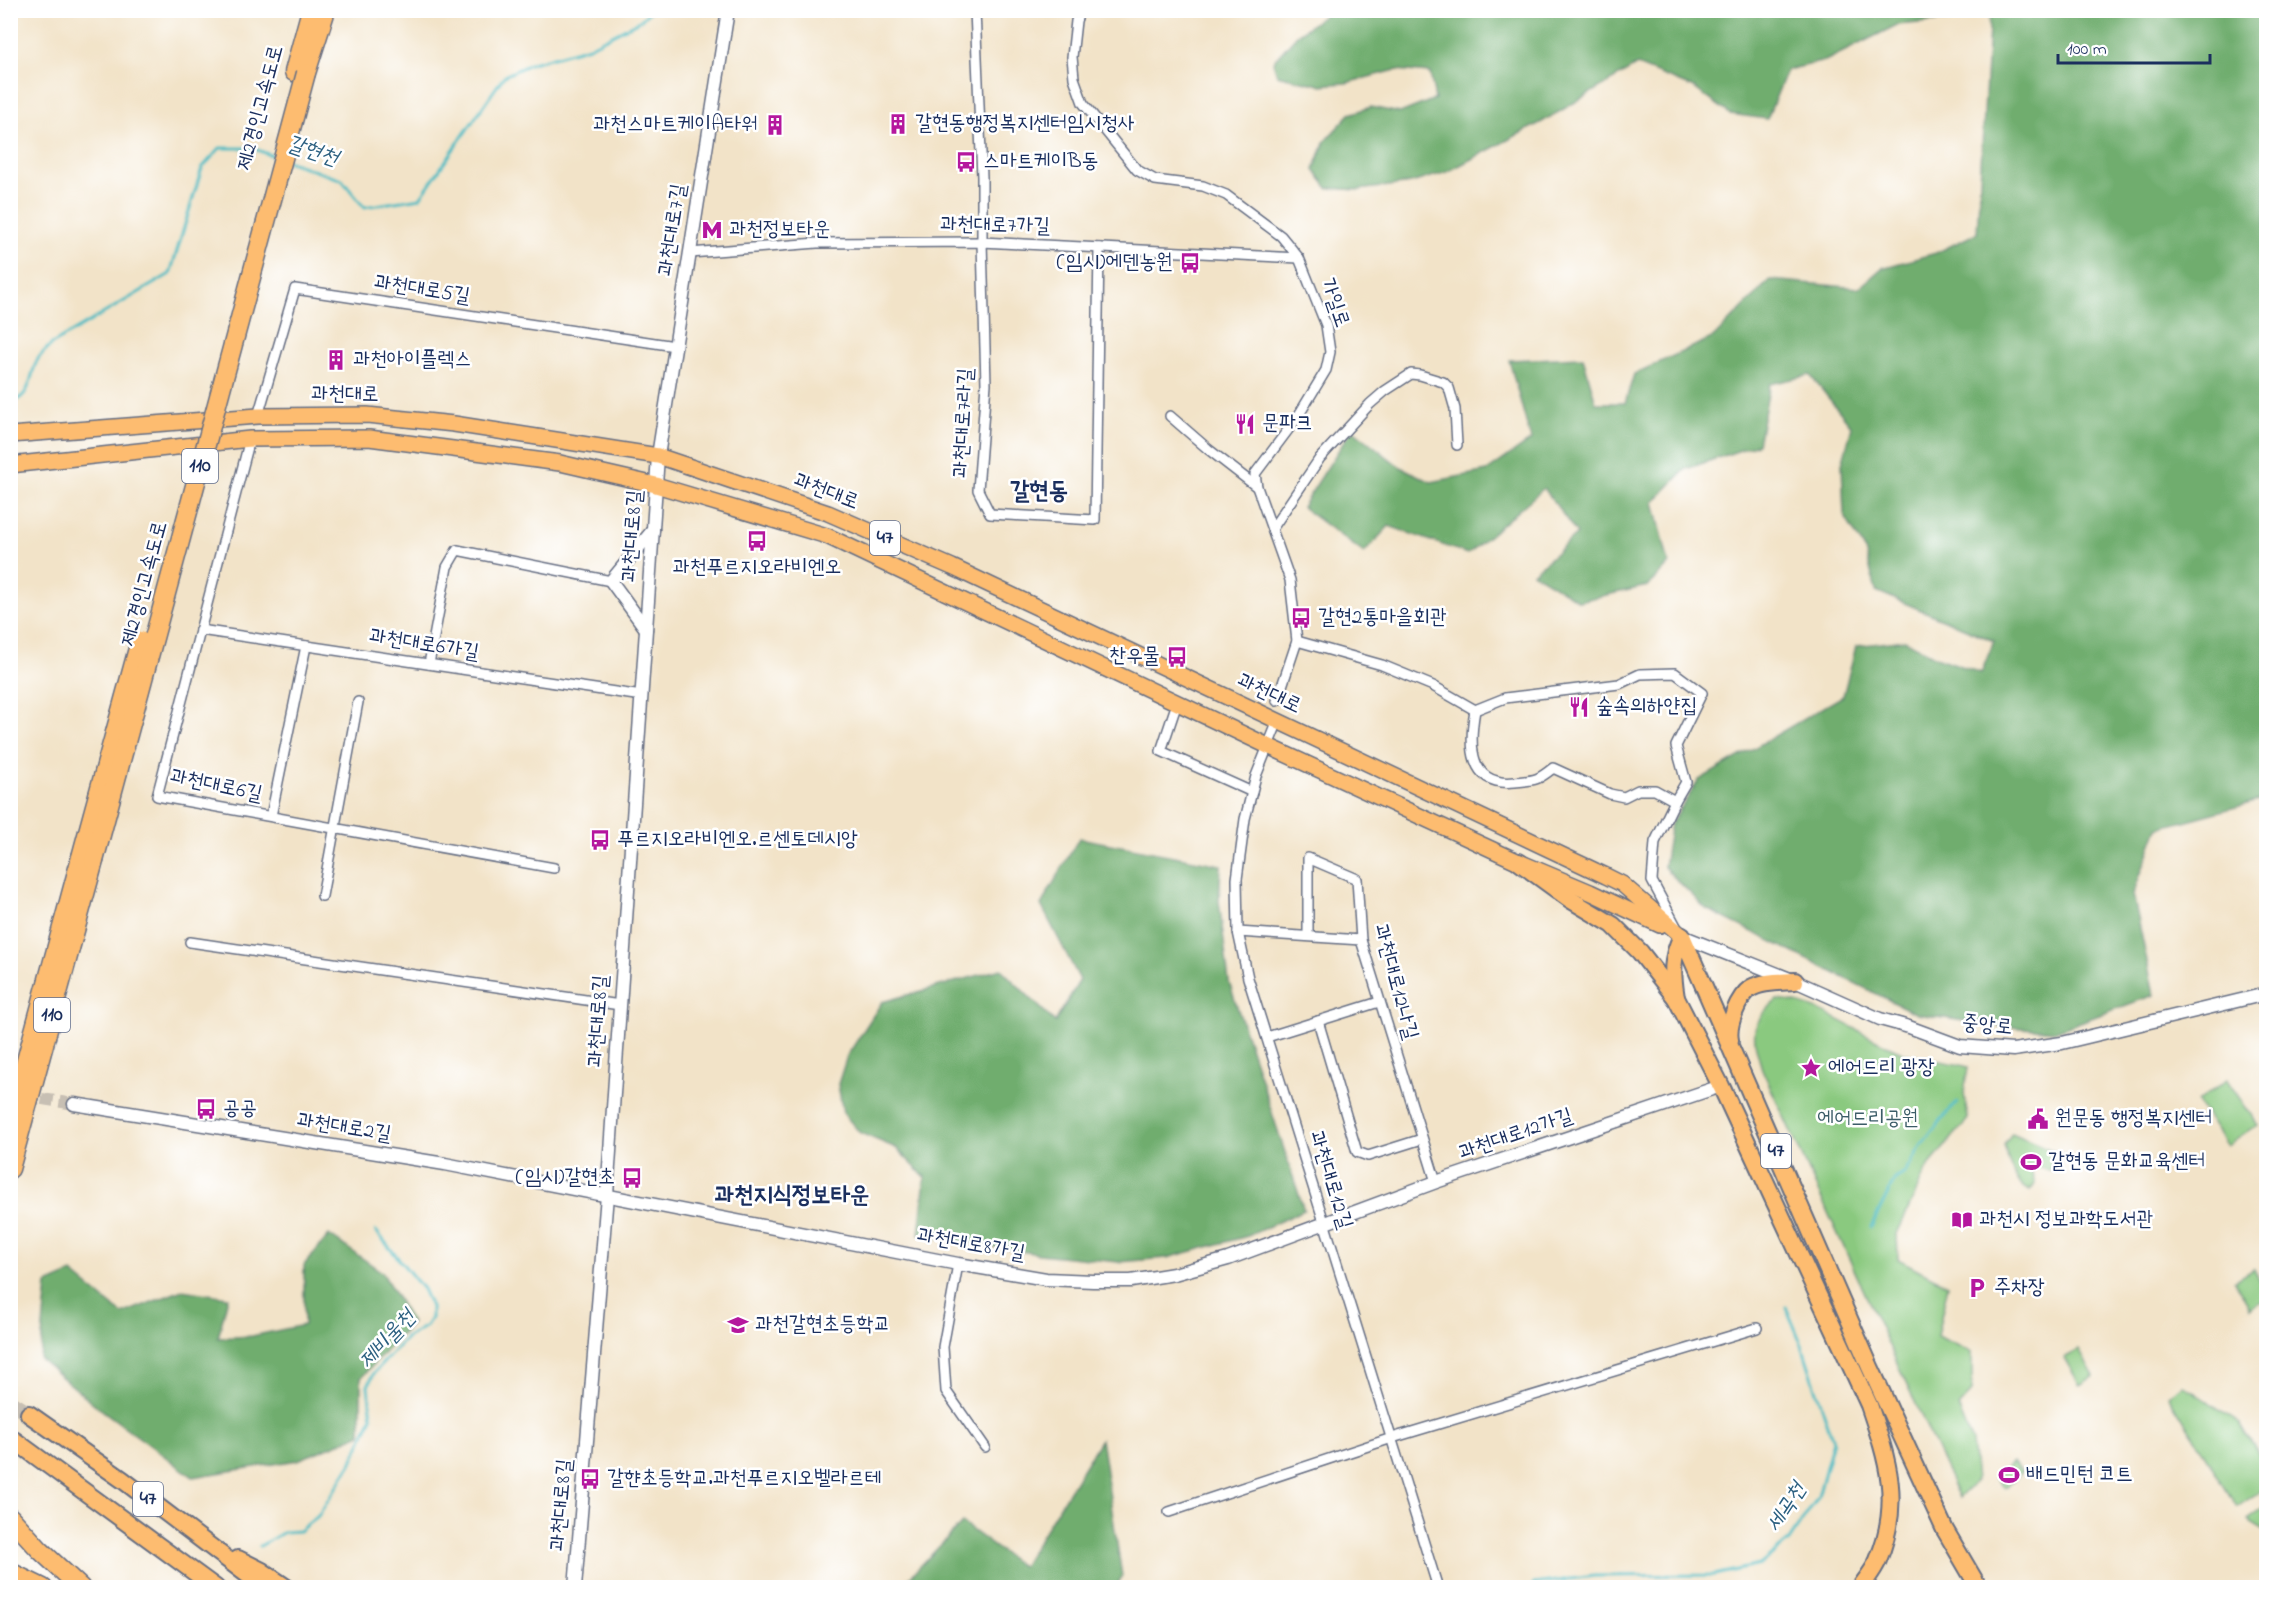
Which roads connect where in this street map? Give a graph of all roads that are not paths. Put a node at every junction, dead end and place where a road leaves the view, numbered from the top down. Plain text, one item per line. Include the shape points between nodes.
1 (311, 10) edge
2 (326, 10) edge
3 (728, 10) edge
4 (975, 10) edge
5 (1080, 10) edge
6 (300, 72) junction
7 (982, 242) junction
8 (1099, 248) junction
9 (690, 253) junction
10 (1299, 258) junction
11 (675, 346) junction
12 (258, 416) junction
13 (1170, 416) dead end
14 (10, 435) edge
15 (250, 439) junction
16 (1457, 445) dead end
17 (658, 456) junction
18 (10, 465) edge
19 (656, 485) junction
20 (1257, 487) junction
21 (1272, 529) junction
22 (653, 530) junction
23 (611, 581) junction
24 (646, 629) junction
25 (200, 630) junction
26 (1297, 641) junction
27 (306, 646) junction
28 (429, 664) junction
29 (642, 696) junction
30 (1277, 701) dead end
31 (358, 702) dead end
32 (1177, 703) junction
33 (1475, 710) junction
34 (1278, 721) junction
35 (1268, 746) junction
36 (1252, 792) junction
37 (1675, 801) junction
38 (271, 816) junction
39 (335, 828) junction
40 (88, 859) junction
41 (1519, 862) junction
42 (554, 868) dead end
43 (1606, 876) junction
44 (1590, 892) junction
45 (322, 896) dead end
46 (1238, 932) junction
47 (1308, 936) junction
48 (1682, 936) junction
49 (1360, 940) junction
50 (190, 942) dead end
51 (1795, 981) junction
52 (2266, 994) edge
53 (1676, 998) junction
54 (1378, 1002) junction
55 (620, 1005) junction
56 (1318, 1021) junction
57 (1267, 1037) junction
58 (1732, 1050) junction
59 (1721, 1086) junction
60 (74, 1104) tunnel mouth
61 (14, 1105) edge
62 (10, 1120) edge
63 (1422, 1139) junction
64 (10, 1169) edge
65 (1436, 1182) junction
66 (607, 1195) junction
67 (1324, 1223) junction
68 (958, 1264) junction
69 (1757, 1328) dead end
70 (29, 1414) tunnel mouth
71 (1392, 1438) junction
72 (14, 1440) dead end
73 (985, 1447) dead end
74 (1169, 1512) dead end
75 (10, 1517) edge
76 (205, 1543) junction
77 (10, 1572) edge
78 (43, 1587) edge
79 (81, 1587) edge
80 (216, 1587) edge
81 (265, 1587) edge
82 (287, 1587) edge
83 (574, 1587) edge
84 (1438, 1587) edge
85 (1860, 1587) edge
86 (1979, 1587) edge

1 - 6 highway, 제2경인고속도로 / 110
2 - 6 highway, 제2경인고속도로 / 110
3 - 9 street, 과천대로7길
4 - 7 street
5 - 10 street, 가일로 via 1074,36 1074,78 1083,103 1137,170 1155,180 1203,186 1226,195 1281,236
6 - 40 highway, 제2경인고속도로 / 110, bridge
7 - 8 street, 과천대로7가길
7 - 8 street, 과천대로7라길 via 986,384 978,490 990,514 1095,520
7 - 9 street, 과천대로7가길 via 817,243
8 - 10 street, 과천대로7가길
9 - 11 street, 과천대로7길
10 - 20 street, 가일로 via 1326,325 1330,352 1326,370 1315,389 1255,474
11 - 12 street, 과천대로5길 via 295,288
11 - 17 street, 과천대로7길
12 - 14 main road, 과천대로 / 47
12 - 17 main road, 과천대로 / 47 via 391,417
13 - 20 street
15 - 18 main road, 과천대로
15 - 19 main road, 과천대로 via 369,438 560,463
15 - 25 street, 과천대로6길
16 - 21 street via 1455,409 1449,388 1443,382 1411,374 1370,404 1320,458
17 - 19 street, 과천대로8길
17 - 34 main road, 과천대로 / 47 via 828,513 952,567
19 - 22 street, 과천대로8길
19 - 32 main road, 과천대로 via 827,536
20 - 21 street
21 - 26 street via 1290,580
22 - 23 street
22 - 24 street, 과천대로8길
23 - 24 street
23 - 28 street via 457,550 447,567
24 - 29 street, 과천대로8길
25 - 27 street, 과천대로6가길
25 - 38 street, 과천대로6길 via 157,796
26 - 30 street
26 - 33 street via 1382,665 1433,686
27 - 28 street, 과천대로6가길
27 - 38 street
28 - 29 street, 과천대로6가길
29 - 55 street, 과천대로8길
31 - 39 street
32 - 35 main road, 과천대로
32 - 36 street via 1161,751
33 - 37 street via 1470,737 1473,755 1483,775 1499,783 1539,780 1553,768 1610,794 1624,797 1638,790 1655,790
33 - 37 street via 1505,698 1619,684 1640,674 1675,673 1702,693 1676,746 1686,782
34 - 35 street, 과천대로12길
34 - 43 main road, 과천대로 / 47
35 - 36 street, 과천대로12길
35 - 41 main road, 과천대로
36 - 46 street, 과천대로12길 via 1237,879
37 - 48 street via 1655,842 1652,881
38 - 39 street, 과천대로6길
39 - 42 street, 과천대로6길
39 - 45 street
40 - 61 highway, 제2경인고속도로 / 110
40 - 64 highway, 제2경인고속도로 / 110
41 - 44 main road, 과천대로
41 - 53 highway via 1613,925
43 - 44 main road via 1608,882 1601,891
43 - 48 main road, 과천대로 / 47 via 1622,884
44 - 48 main road, 과천대로
46 - 47 street
46 - 57 street, 과천대로12길
47 - 49 street
47 - 49 street, 과천대로12나길 via 1308,858 1357,879
48 - 51 street, 중앙로
48 - 53 highway via 1674,952 1672,976
48 - 58 highway, 47
49 - 54 street, 과천대로12나길
50 - 55 street
51 - 52 street, 중앙로 via 1880,1019 1960,1046 2013,1050 2062,1043
51 - 58 highway via 1751,988 1736,1008 1728,1030
53 - 59 highway
54 - 56 street
54 - 63 street, 과천대로12나길
55 - 66 street, 과천대로8길
56 - 57 street
56 - 63 street via 1357,1152 1368,1156
57 - 67 street, 과천대로12길
58 - 86 highway, 47 via 1890,1411 1945,1530
59 - 65 street, 과천대로12가길
59 - 85 highway via 1869,1405 1886,1455 1892,1485 1886,1532 1878,1562
60 - 66 street, 과천대로2길 via 446,1164
61 - 62 highway, 제2경인고속도로 / 110
63 - 65 street, 과천대로12나길
65 - 67 street, 과천대로12가길
66 - 68 street, 과천대로8가길
66 - 83 street, 과천대로8길
67 - 68 street, 과천대로8가길 via 1228,1259 1131,1281 1046,1278
67 - 71 street, 과천대로12길
68 - 73 street via 943,1347 946,1391
69 - 71 street
70 - 76 highway, 47
71 - 74 street
71 - 84 street, 과천대로12길
72 - 80 highway, 47
75 - 79 highway
76 - 81 highway, 47
76 - 82 highway via 262,1570
77 - 78 highway

